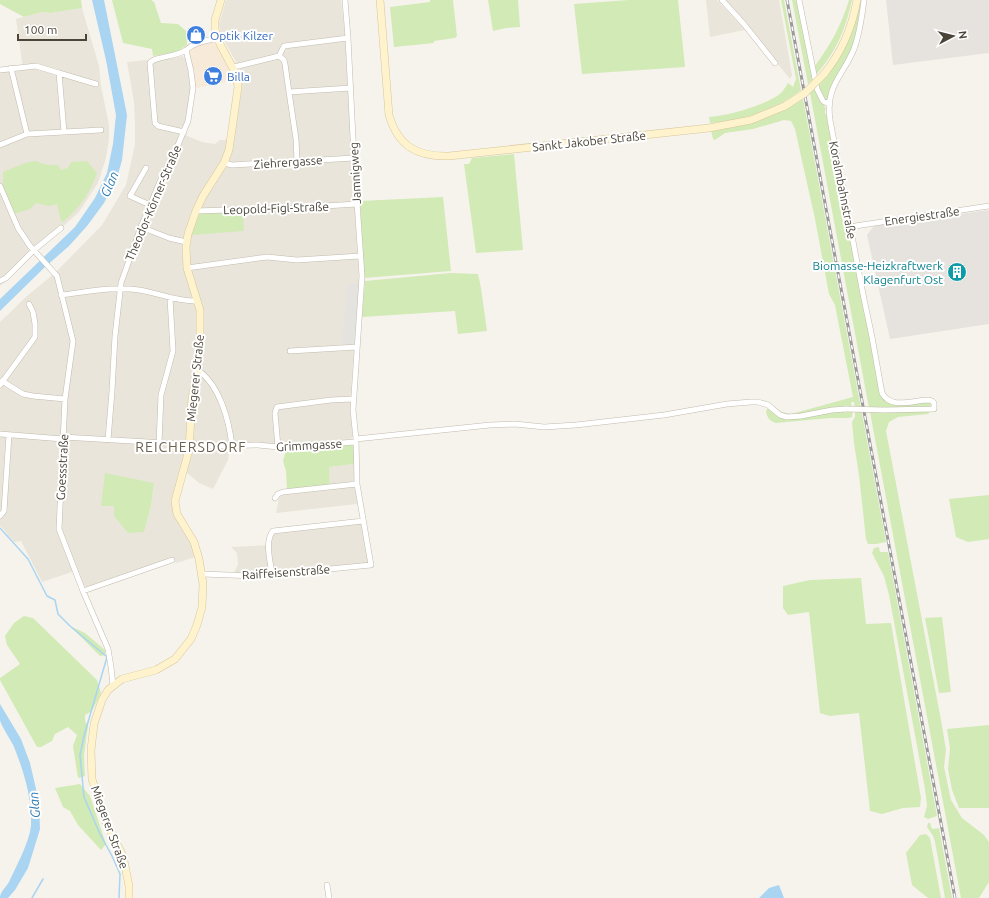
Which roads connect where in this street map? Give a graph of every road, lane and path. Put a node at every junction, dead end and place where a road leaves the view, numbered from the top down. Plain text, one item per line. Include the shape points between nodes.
1 (221, 0) edge
2 (345, 0) edge
3 (722, 0) edge
4 (799, 0) edge
5 (857, 0) edge
6 (864, 0) edge
7 (380, 1) edge
8 (217, 38) junction
9 (348, 38) junction
10 (186, 50) junction
11 (279, 56) junction
12 (775, 63) dead end
13 (234, 67) junction
14 (11, 68) junction
15 (0, 70) edge
16 (59, 73) junction
17 (96, 84) dead end
18 (351, 88) junction
19 (289, 92) junction
20 (829, 104) junction
21 (101, 130) dead end
22 (64, 132) junction
23 (184, 132) junction
24 (26, 134) junction
25 (0, 146) edge
26 (354, 158) junction
27 (297, 161) junction
28 (224, 162) junction
29 (146, 168) dead end
30 (0, 186) edge
31 (357, 204) junction
32 (150, 205) junction
33 (989, 206) edge
34 (196, 210) junction
35 (855, 226) dead end
36 (141, 227) junction
37 (60, 228) dead end
38 (186, 242) junction
39 (34, 250) junction
40 (360, 256) junction
41 (187, 268) junction
42 (0, 281) edge
43 (120, 289) junction
44 (61, 295) junction
45 (170, 298) junction
46 (197, 301) junction
47 (29, 304) dead end
48 (357, 347) junction
49 (290, 351) dead end
50 (198, 370) junction
51 (1, 383) edge
52 (65, 399) junction
53 (353, 399) junction
54 (934, 409) joint
55 (0, 434) edge
56 (9, 435) junction
57 (63, 438) junction
58 (108, 440) junction
59 (356, 440) junction
60 (159, 443) junction
61 (190, 444) junction
62 (232, 446) junction
63 (278, 448) junction
64 (357, 484) junction
65 (275, 498) dead end
66 (2, 513) edge
67 (363, 521) junction
68 (172, 560) dead end
69 (371, 565) joint
70 (202, 574) junction
71 (272, 575) junction
72 (83, 591) junction
73 (112, 685) junction
74 (327, 885) dead end
75 (129, 898) edge
76 (329, 898) edge

1 - 8 main road, Miegerer Straße via 215,20
2 - 9 street, Jamnigweg
3 - 12 street
4 - 20 street via 818,92 823,101
5 - 7 main road, Sankt Jakober Straße, bridge via 845,42 824,74 805,93 785,106 756,118 709,128 449,156 419,152 406,144 392,125
6 - 20 street via 855,47 834,85
8 - 10 street via 197,43
8 - 13 main road, Miegerer Straße
9 - 11 street via 284,46
9 - 18 street, Jamnigweg
10 - 23 street, Theodor-Körner-Straße via 193,88
10 - 23 street via 177,55 154,59 150,63 155,123
11 - 13 street
11 - 19 street via 284,60
13 - 28 main road, Miegerer Straße via 238,87 231,142
14 - 15 street
14 - 16 street via 36,66
14 - 24 street
16 - 17 street
16 - 22 street
18 - 19 street
18 - 26 street, Jamnigweg
19 - 27 street
20 - 54 street, Koralmbahnstraße via 881,390 885,398 893,402 929,400 934,403
21 - 22 street
22 - 24 street
23 - 32 street, Theodor-Körner-Straße
24 - 25 street
26 - 27 street, Ziehrergasse
26 - 31 street, Jamnigweg
27 - 28 street, Ziehrergasse via 232,165
28 - 34 main road, Miegerer Straße
29 - 32 street via 130,196
30 - 39 street, Goessstraße via 16,224
31 - 34 street, Leopold-Figl-Straße
31 - 40 street, Jamnigweg
32 - 36 street, Theodor-Körner-Straße
33 - 35 street, Energiestraße
34 - 38 main road, Miegerer Straße
36 - 38 street
36 - 43 street, Theodor-Körner-Straße
37 - 39 street
38 - 41 main road, Miegerer Straße
39 - 42 street
39 - 44 street, Goessstraße via 58,278
40 - 41 street via 297,260 267,257
40 - 48 street, Jamnigweg via 362,282
41 - 46 main road, Miegerer Straße
43 - 44 street
43 - 45 street via 140,290
43 - 58 street, Theodor-Körner-Straße
44 - 52 street, Goessstraße via 74,344
45 - 46 street via 187,302
45 - 60 street via 173,351 161,395
46 - 50 main road, Miegerer Straße via 201,324
47 - 51 street via 33,312 35,337
48 - 49 street
48 - 53 street, Jamnigweg
50 - 61 main road, Miegerer Straße via 191,408
50 - 62 street via 217,395 228,424
51 - 52 street via 23,394
52 - 57 street, Goessstraße
53 - 59 street, Jamnigweg
53 - 63 street via 277,407 275,413
54 - 59 street, Grimmgasse, bridge via 846,409 788,417 780,415 768,405 751,402 664,416 576,425 490,425
55 - 56 street, Grimmgasse
56 - 57 street, Grimmgasse
56 - 66 street
57 - 58 street, Grimmgasse
57 - 72 street, Goessstraße via 59,529
58 - 60 street, Grimmgasse
59 - 63 street, Grimmgasse
59 - 64 street, Jamnigweg
60 - 61 street, Grimmgasse
61 - 62 street, Grimmgasse
61 - 70 main road, Miegerer Straße via 175,505 177,514 196,546
62 - 63 street, Grimmgasse via 258,445
64 - 65 street via 283,492
64 - 67 street, Jamnigweg
67 - 69 street, Jamnigweg
67 - 71 street via 273,531 270,534 269,547
68 - 72 street
69 - 71 street, Raiffeisenstraße
70 - 71 street, Raiffeisenstraße
70 - 73 main road, Miegerer Straße via 202,607 188,645 163,667 128,676
72 - 73 street, Goessstraße via 108,650
73 - 75 main road, Miegerer Straße via 102,700 94,724 91,750 92,779 106,822 123,856
74 - 76 street

